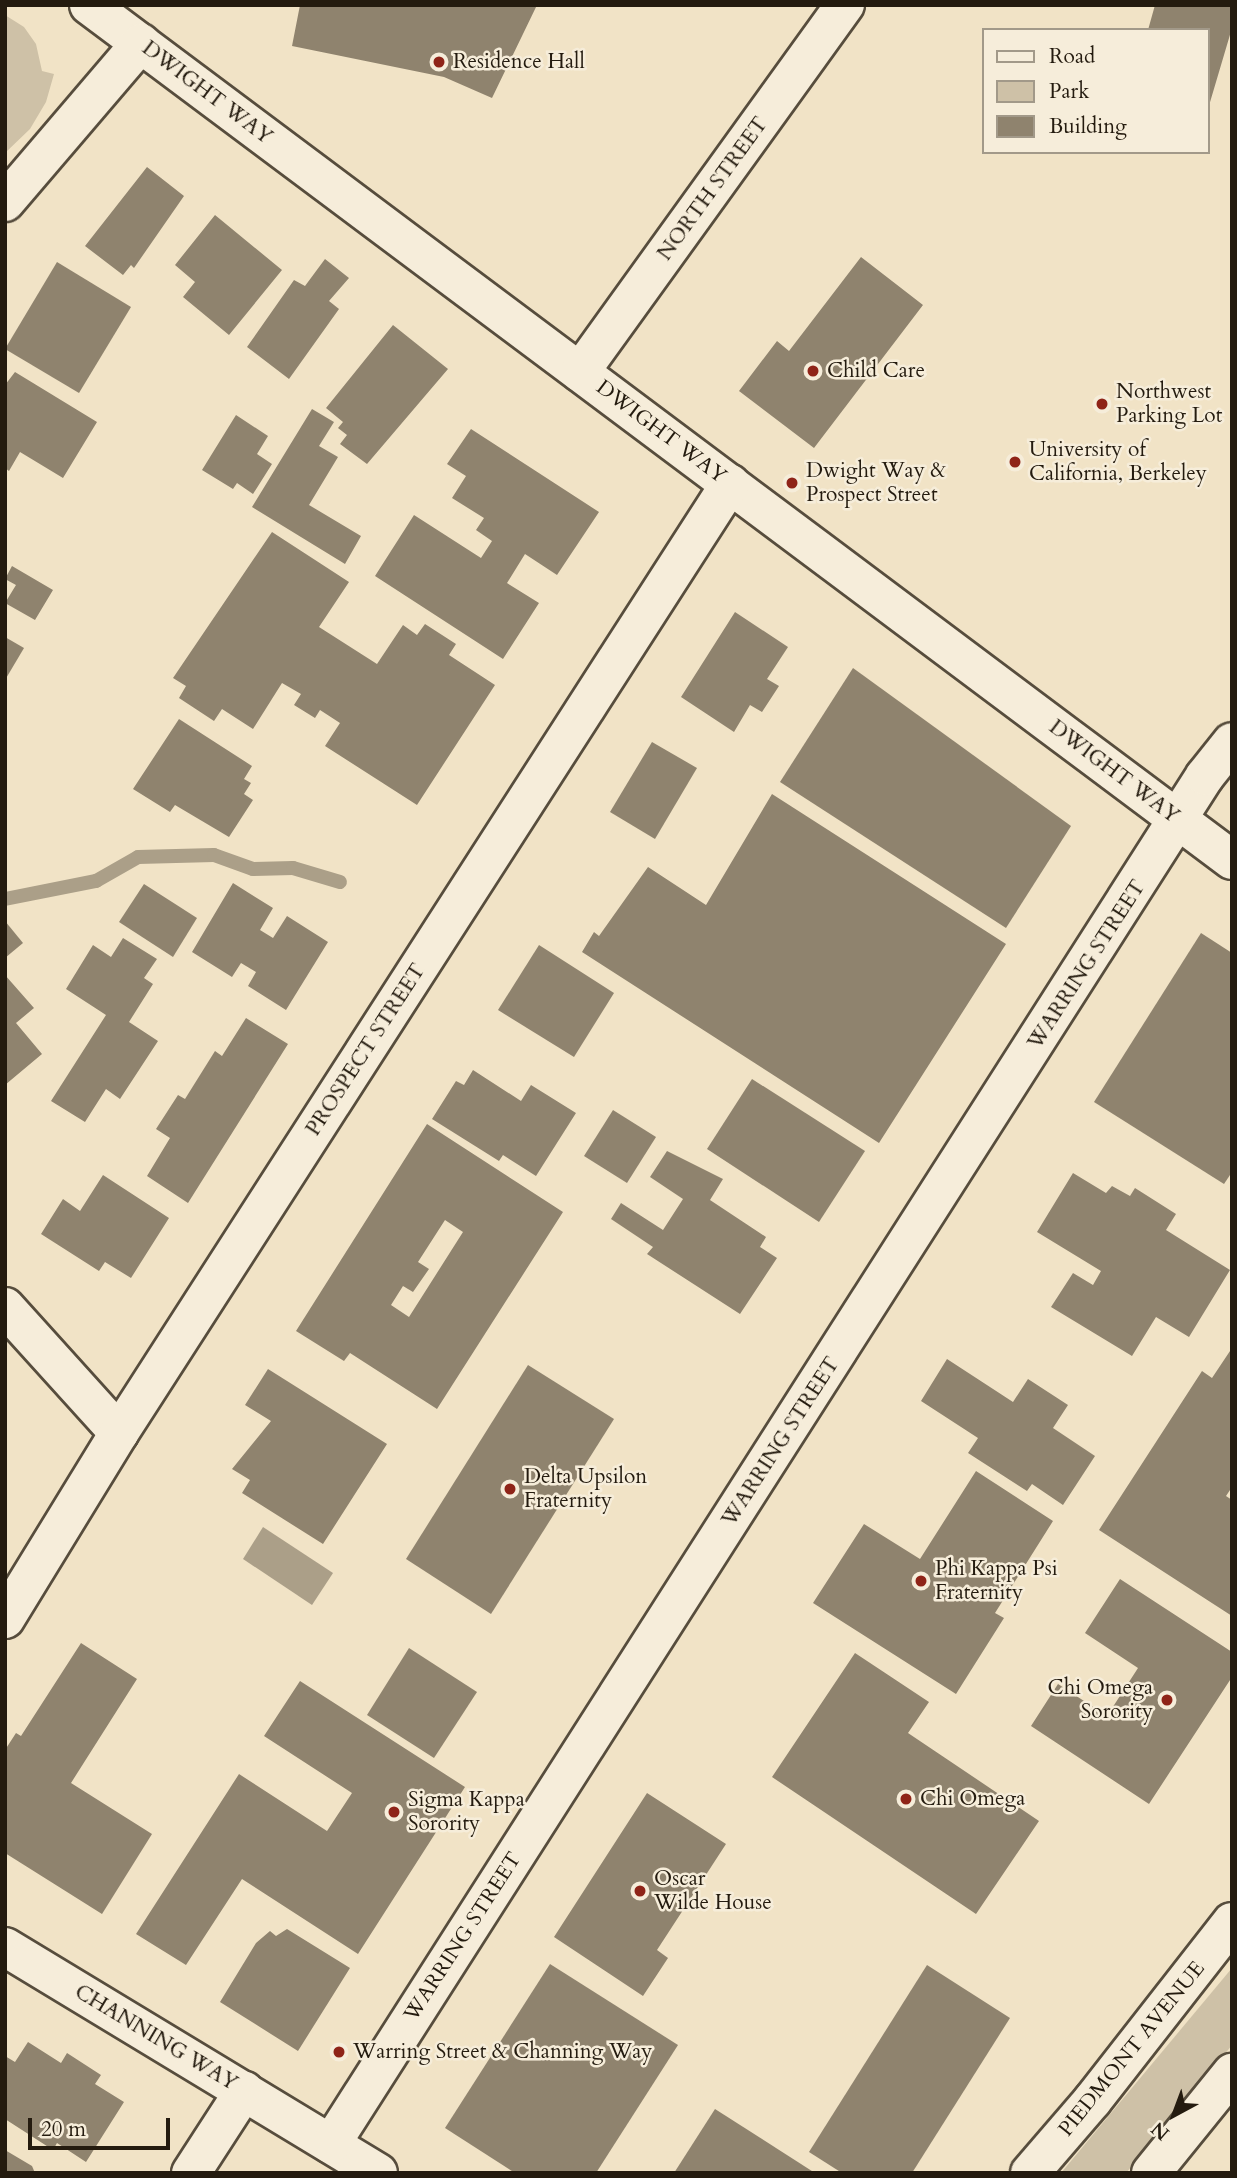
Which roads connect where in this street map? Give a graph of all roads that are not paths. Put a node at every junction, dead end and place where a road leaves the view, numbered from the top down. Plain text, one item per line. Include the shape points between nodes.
1 (89, 5) edge
2 (845, 5) edge
3 (141, 43) junction
4 (5, 202) edge
5 (580, 372) junction
6 (730, 484) junction
7 (1232, 741) edge
8 (1177, 819) junction
9 (1232, 860) edge
10 (11, 1325) edge
11 (119, 1433) junction
12 (5, 1619) edge
13 (1232, 1923) edge
14 (5, 1947) edge
15 (1232, 2073) edge
16 (244, 2091) junction
17 (331, 2144) junction
18 (191, 2173) edge
19 (379, 2173) edge
20 (1030, 2173) edge
21 (1150, 2173) edge

1 - 3 street, DWIGHT WAY
2 - 5 street, NORTH STREET
3 - 4 street
3 - 5 street, DWIGHT WAY
5 - 6 street, DWIGHT WAY
6 - 8 street, DWIGHT WAY
6 - 11 street, PROSPECT STREET
7 - 8 street, WARRING STREET
8 - 9 street, DWIGHT WAY
8 - 17 street, WARRING STREET
10 - 11 street
11 - 12 street, PROSPECT STREET
13 - 20 street, PIEDMONT AVENUE via 1093,2101
14 - 16 street, CHANNING WAY
15 - 21 street
16 - 17 street, CHANNING WAY
16 - 18 street
17 - 19 street, CHANNING WAY

